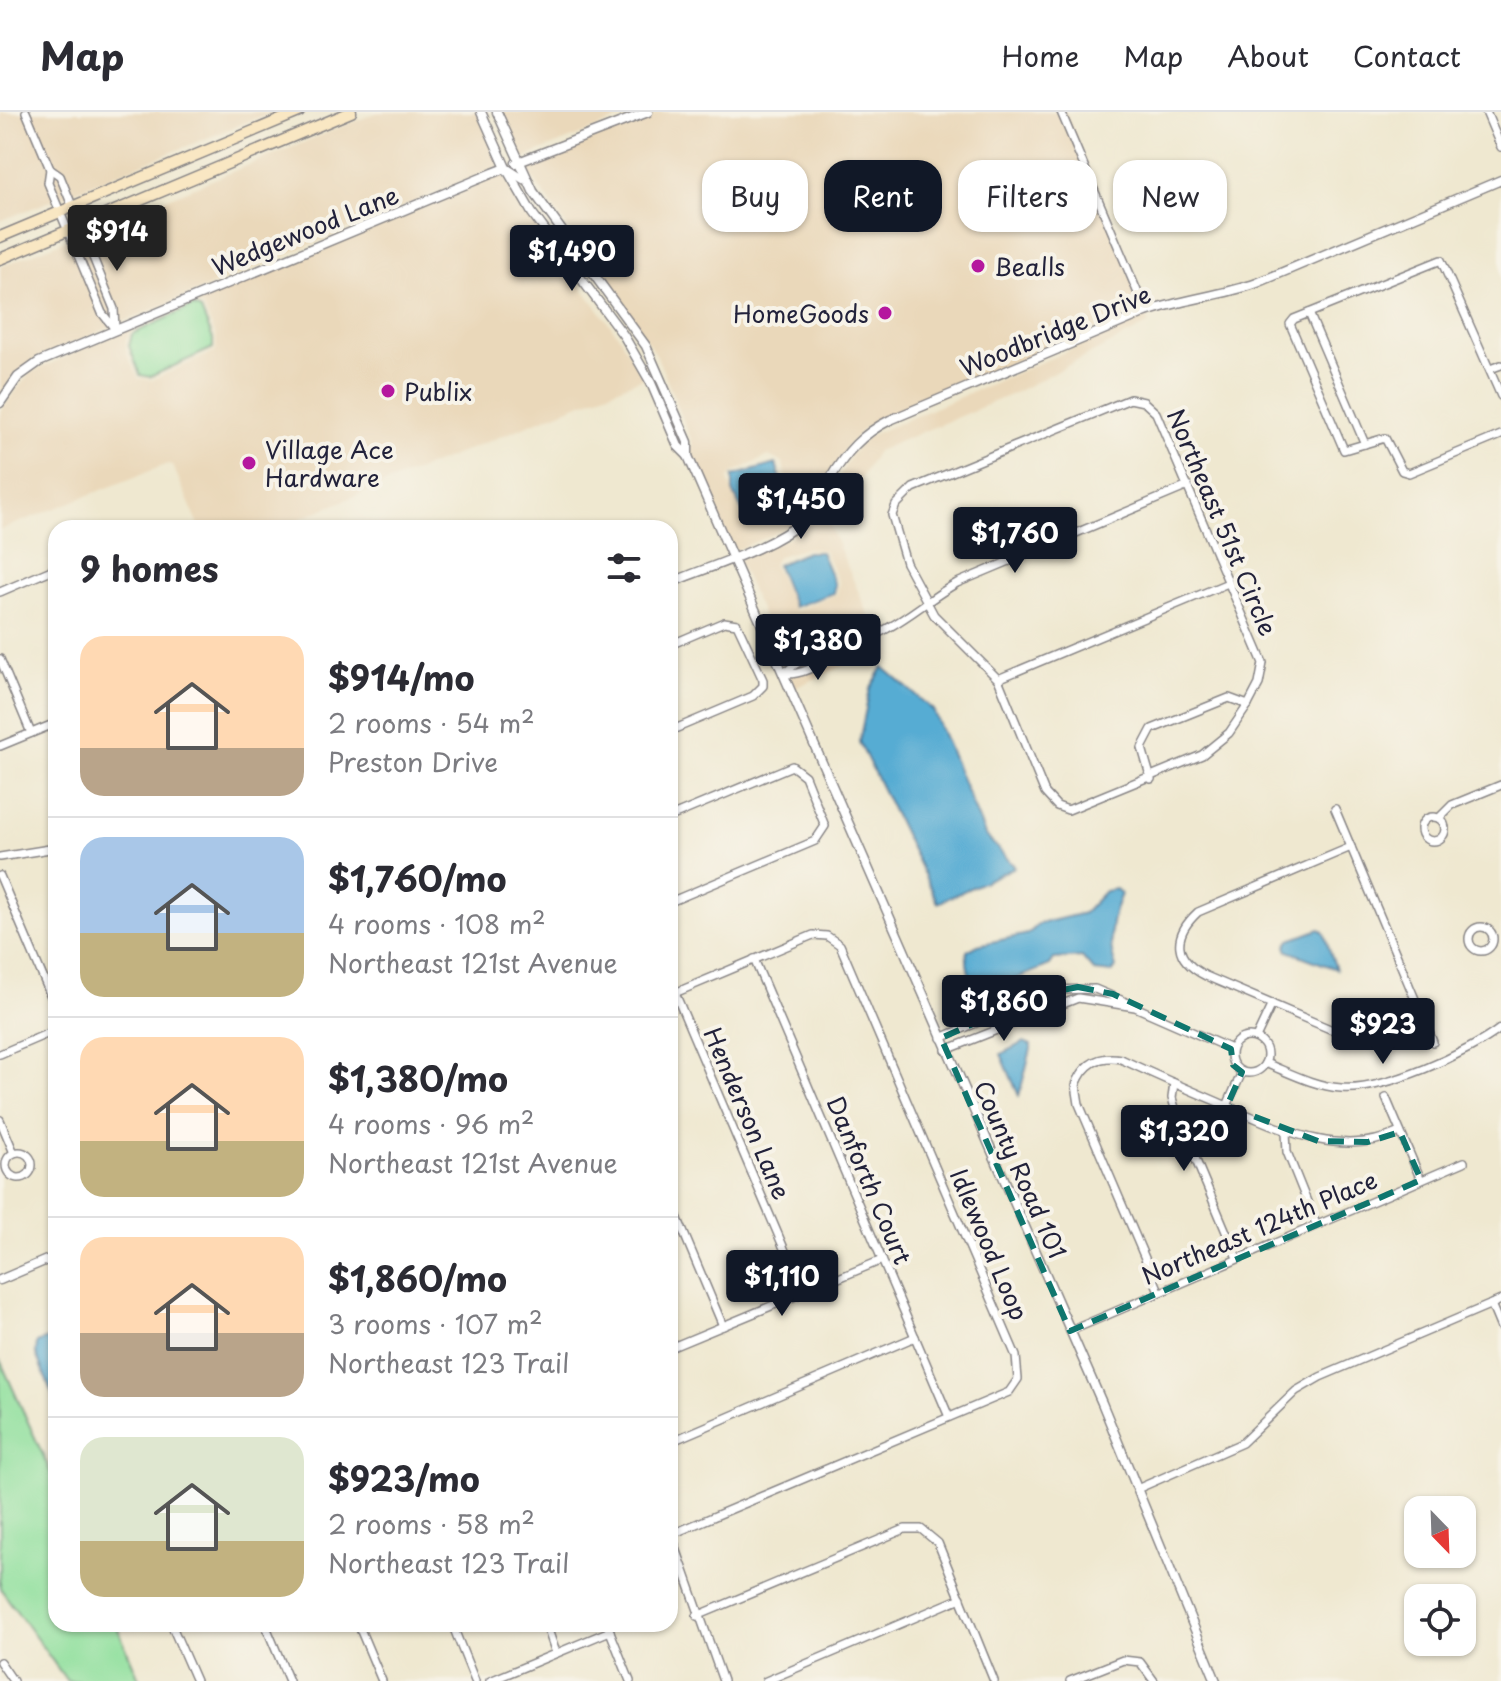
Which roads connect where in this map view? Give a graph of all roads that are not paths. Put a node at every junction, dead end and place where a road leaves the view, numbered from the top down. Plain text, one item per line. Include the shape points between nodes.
1 (26, 112) edge
2 (351, 112) edge
3 (481, 112) edge
4 (497, 112) edge
5 (648, 112) edge
6 (1061, 112) edge
7 (1486, 112) edge
8 (295, 113) edge
9 (495, 144) junction
10 (1501, 147) edge
11 (519, 164) junction
12 (506, 168) junction
13 (50, 169) junction
14 (1501, 180) edge
15 (533, 191) junction
16 (73, 207) junction
17 (61, 212) junction
18 (81, 226) junction
19 (69, 231) junction
20 (0, 237) edge
21 (0, 259) edge
22 (594, 273) junction
23 (583, 281) junction
24 (1146, 312) junction
25 (1309, 313) junction
26 (115, 329) junction
27 (654, 360) junction
28 (1501, 365) edge
29 (642, 366) junction
30 (1490, 369) junction
31 (1501, 396) edge
32 (0, 403) edge
33 (1501, 435) edge
34 (1365, 444) junction
35 (688, 456) junction
36 (1188, 486) junction
37 (732, 557) junction
38 (48, 571) edge
39 (678, 580) edge
40 (1228, 583) junction
41 (0, 592) edge
42 (925, 601) junction
43 (678, 642) edge
44 (0, 659) edge
45 (785, 674) junction
46 (998, 679) junction
47 (1248, 705) junction
48 (48, 726) edge
49 (678, 728) edge
50 (31, 733) junction
51 (0, 746) edge
52 (1151, 779) junction
53 (1501, 785) edge
54 (1335, 809) dead end
55 (678, 814) edge
56 (1439, 818) dead end
57 (1351, 847) junction
58 (48, 849) edge
59 (0, 857) edge
60 (0, 876) edge
61 (678, 899) edge
62 (754, 959) junction
63 (48, 989) edge
64 (678, 992) edge
65 (1272, 1004) junction
66 (678, 1006) edge
67 (1135, 1007) junction
68 (1419, 1008) junction
69 (1501, 1028) edge
70 (48, 1033) edge
71 (941, 1038) junction
72 (1256, 1038) junction
73 (1433, 1042) dead end
74 (1231, 1049) junction
75 (946, 1050) junction
76 (0, 1054) edge
77 (1265, 1063) junction
78 (1242, 1072) junction
79 (1174, 1083) junction
80 (1386, 1098) dead end
81 (1227, 1106) junction
82 (0, 1120) edge
83 (1286, 1132) junction
84 (1400, 1132) junction
85 (14, 1153) dead end
86 (1464, 1162) dead end
87 (1421, 1180) junction
88 (678, 1219) edge
89 (1316, 1224) junction
90 (1237, 1258) junction
91 (48, 1259) edge
92 (882, 1260) junction
93 (0, 1280) edge
94 (1159, 1291) junction
95 (803, 1293) junction
96 (1501, 1300) edge
97 (1491, 1304) junction
98 (723, 1326) junction
99 (1501, 1328) edge
100 (1070, 1331) junction
101 (915, 1337) junction
102 (678, 1345) edge
103 (949, 1417) junction
104 (678, 1439) edge
105 (1137, 1489) junction
106 (678, 1531) edge
107 (678, 1558) edge
108 (961, 1598) junction
109 (697, 1616) junction
110 (175, 1632) edge
111 (268, 1632) edge
112 (361, 1632) edge
113 (455, 1632) edge
114 (549, 1632) edge
115 (598, 1632) edge
116 (610, 1632) edge
117 (556, 1653) junction
118 (0, 1662) edge
119 (13, 1681) edge
120 (196, 1681) edge
121 (289, 1681) edge
122 (382, 1681) edge
123 (475, 1681) edge
124 (490, 1681) edge
125 (630, 1681) edge
126 (723, 1681) edge
127 (766, 1681) edge
128 (994, 1681) edge
129 (1070, 1681) edge
130 (1154, 1681) edge
131 (1216, 1681) edge

1 - 13 street
2 - 18 main road
3 - 9 street, County Road 101
4 - 11 street, County Road 101
5 - 11 street
6 - 24 street
7 - 10 street
8 - 16 main road
9 - 11 street
9 - 12 street, County Road 101
11 - 15 street, County Road 101
12 - 15 street
12 - 23 street, County Road 101
12 - 26 street, Wedgewood Lane
13 - 16 street via 60,176
13 - 17 street via 48,183
14 - 24 street, Woodbridge Drive via 1237,291 1182,299
15 - 22 street, County Road 101
16 - 17 main road
16 - 18 street
17 - 19 street
17 - 20 main road
18 - 19 main road
18 - 26 street via 114,309
19 - 21 main road
19 - 26 street via 102,313
22 - 23 street
22 - 27 street, County Road 101
23 - 29 street, County Road 101
24 - 37 street, Woodbridge Drive via 867,432 848,451 805,520
25 - 30 street via 1441,260
25 - 34 street
25 - 34 street via 1290,324 1341,448 1348,451
26 - 32 street, Wedgewood Lane via 27,369
27 - 29 street
27 - 35 street, County Road 101 via 688,442
28 - 30 street
29 - 35 street, County Road 101 via 678,446
30 - 31 street
33 - 34 street via 1409,473 1402,471 1388,439
35 - 37 street, County Road 101
36 - 40 street, Northeast 51st Circle
36 - 42 street
36 - 42 street, Northeast 51st Circle via 1152,406 1137,399 926,482 903,496 892,515
37 - 39 street, Woodbridge Drive
37 - 45 street, County Road 101
38 - 41 street
40 - 46 street
40 - 47 street, Northeast 51st Circle via 1263,663
42 - 45 street via 891,627 838,652 791,666
42 - 46 street, Northeast 51st Circle
43 - 49 street via 724,622 737,624 763,680 753,696
44 - 50 street
45 - 71 street, County Road 101
46 - 52 street, Northeast 51st Circle via 1045,793 1057,806 1077,809
47 - 52 street, Northeast 51st Circle via 1229,733 1202,755
47 - 52 street via 1229,698 1152,729 1142,748
48 - 50 street
50 - 51 street
53 - 56 street via 1452,805
54 - 57 street
55 - 61 street via 792,766 805,776 825,826 815,841
57 - 65 street via 1198,912 1184,924 1181,953 1191,969
57 - 68 street
58 - 59 street
60 - 63 street
62 - 64 street, Idlewood Loop
62 - 92 street, Danforth Court
62 - 103 street, Idlewood Loop via 813,935 834,939 845,952 1019,1364 1018,1379 1009,1392
65 - 68 street via 1330,1029 1357,1031
65 - 72 street
66 - 95 street, Henderson Lane
67 - 71 street via 1095,989 1053,990
67 - 74 street
67 - 75 street via 1078,998
68 - 73 street
69 - 77 street via 1450,1056 1367,1087 1322,1085
70 - 76 street
71 - 75 street, County Road 101
72 - 74 street via 1239,1040
72 - 77 street via 1265,1046
74 - 78 street via 1233,1065
75 - 100 street, County Road 101
77 - 78 street via 1253,1073
78 - 81 street
79 - 81 street
79 - 90 street via 1177,1115
79 - 94 street via 1111,1057 1091,1063 1076,1085 1079,1104
80 - 84 street
81 - 83 street
82 - 85 street
83 - 84 street via 1345,1143
83 - 89 street via 1287,1152
84 - 87 street
86 - 87 street, Northeast 124th Place
87 - 89 street, Northeast 124th Place
88 - 98 street
89 - 90 street, Northeast 124th Place
90 - 94 street, Northeast 124th Place
91 - 93 street
92 - 95 street
92 - 101 street, Danforth Court
94 - 100 street, Northeast 124th Place
95 - 98 street
96 - 97 street
97 - 99 street
97 - 105 street via 1309,1383 1242,1443
98 - 102 street
100 - 105 street, County Road 101
101 - 103 street, Danforth Court
101 - 104 street
103 - 106 street, Idlewood Loop
105 - 131 street, County Road 101
107 - 109 street
108 - 109 street via 938,1543 928,1532 914,1528
108 - 127 street
108 - 128 street
109 - 126 street
110 - 120 street
111 - 121 street
112 - 122 street
113 - 123 street
114 - 117 street
115 - 117 street
116 - 125 street
117 - 124 street
118 - 119 street
129 - 130 street via 1123,1660 1140,1662

